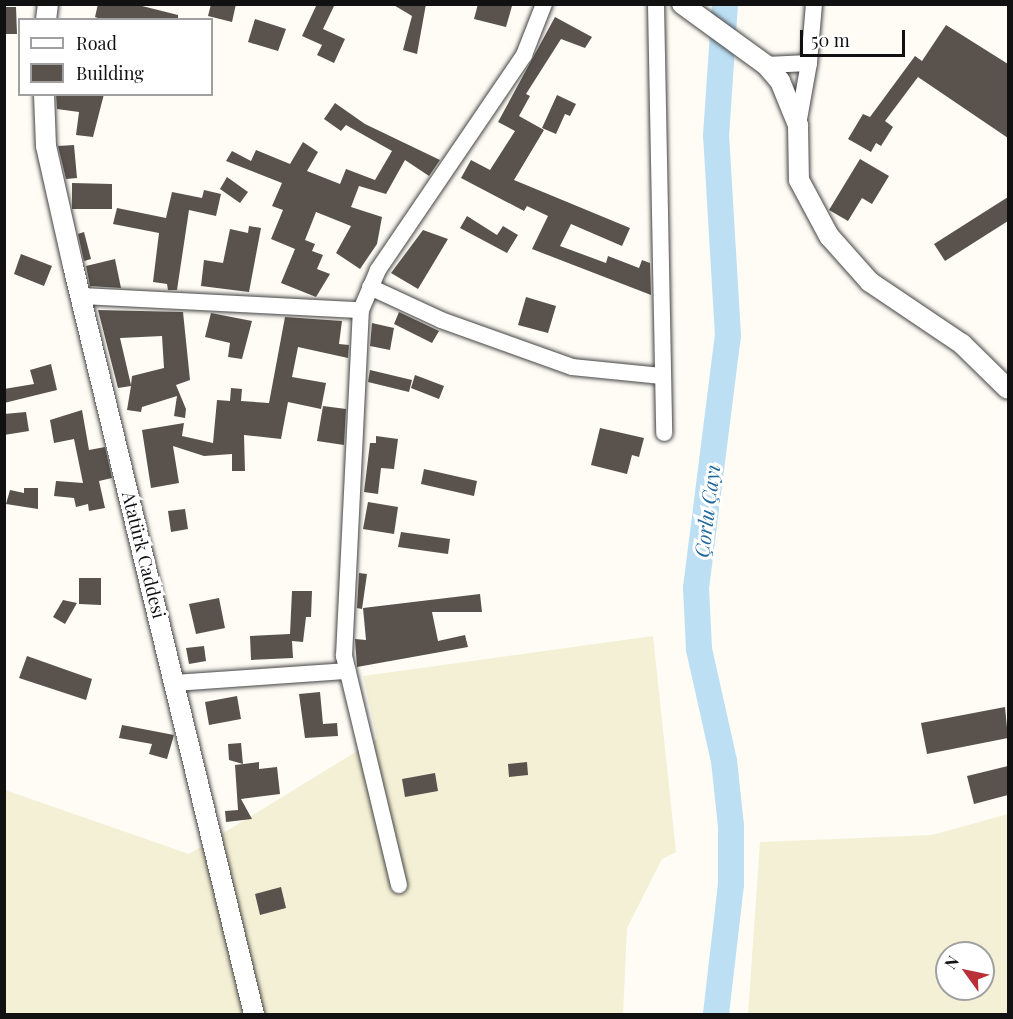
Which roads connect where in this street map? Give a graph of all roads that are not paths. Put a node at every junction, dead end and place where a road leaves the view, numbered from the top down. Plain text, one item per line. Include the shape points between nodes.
1 (544, 4) edge
2 (656, 4) edge
3 (682, 4) edge
4 (814, 4) edge
5 (809, 63) junction
6 (766, 65) junction
7 (44, 96) edge
8 (798, 125) junction
9 (80, 296) junction
10 (366, 298) junction
11 (662, 376) junction
12 (1005, 381) edge
13 (664, 434) dead end
14 (348, 671) junction
15 (175, 683) junction
16 (399, 885) dead end
17 (254, 1014) edge

1 - 10 street via 524,55
2 - 11 street via 662,159
3 - 6 street
4 - 5 street
5 - 6 street
5 - 8 street
6 - 8 street via 780,81
7 - 9 street, Atatürk Caddesi via 46,146
8 - 12 street via 799,180 829,236 870,282 962,344
9 - 10 street
9 - 15 street, Atatürk Caddesi
10 - 11 street via 389,296 441,320 572,367
10 - 14 street via 344,656
11 - 13 street
14 - 15 street
14 - 16 street
15 - 17 street, Atatürk Caddesi

